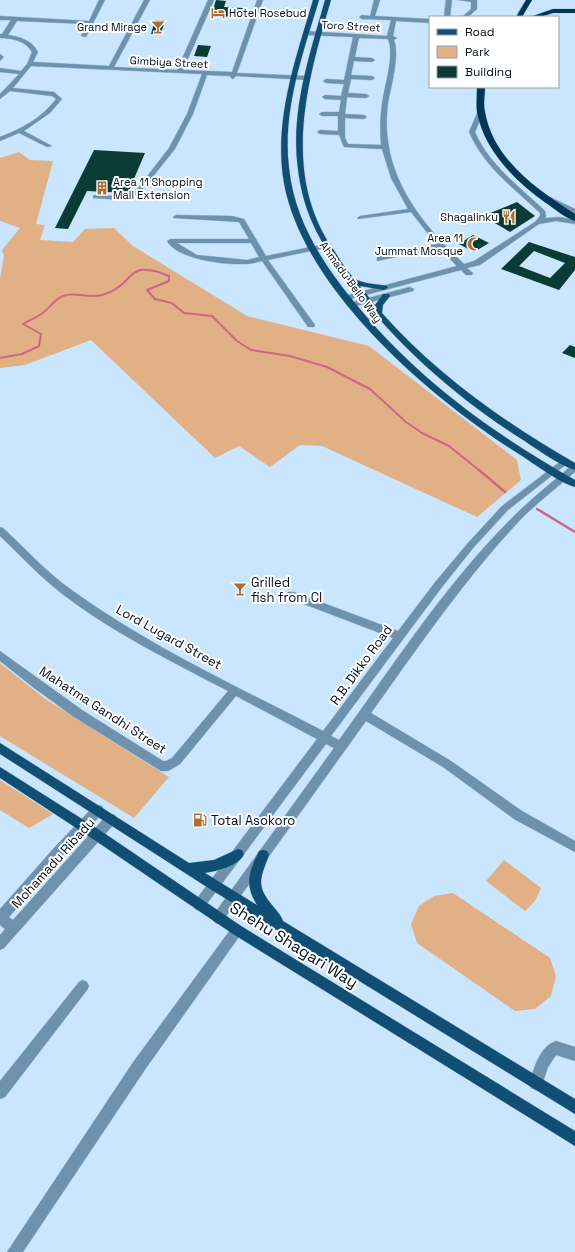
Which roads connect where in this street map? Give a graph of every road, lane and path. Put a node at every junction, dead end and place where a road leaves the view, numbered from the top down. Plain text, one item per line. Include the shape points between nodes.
1 (102, 0) edge
2 (147, 0) edge
3 (211, 0) edge
4 (260, 0) edge
5 (316, 0) edge
6 (328, 0) edge
7 (377, 0) edge
8 (449, 0) edge
9 (462, 0) edge
10 (474, 0) edge
11 (529, 0) edge
12 (575, 11) edge
13 (447, 16) edge
14 (466, 16) edge
15 (520, 16) edge
16 (536, 16) edge
17 (362, 17) dead end
18 (0, 18) edge
19 (372, 18) junction
20 (15, 19) junction
21 (396, 19) junction
22 (429, 21) edge
23 (90, 23) junction
24 (306, 32) junction
25 (319, 33) junction
26 (2, 36) edge
27 (84, 36) dead end
28 (392, 37) junction
29 (356, 38) junction
30 (375, 42) dead end
31 (352, 58) junction
32 (372, 60) dead end
33 (30, 64) junction
34 (110, 69) junction
35 (0, 70) edge
36 (179, 72) junction
37 (22, 73) junction
38 (205, 73) junction
39 (233, 75) junction
40 (372, 78) dead end
41 (293, 79) junction
42 (307, 80) junction
43 (348, 80) junction
44 (326, 81) dead end
45 (481, 88) edge
46 (9, 89) junction
47 (344, 96) junction
48 (366, 96) dead end
49 (0, 97) edge
50 (324, 97) dead end
51 (481, 111) junction
52 (322, 114) dead end
53 (342, 115) junction
54 (364, 117) dead end
55 (20, 131) junction
56 (320, 132) dead end
57 (341, 133) junction
58 (0, 139) edge
59 (49, 146) dead end
60 (385, 147) junction
61 (538, 192) junction
62 (95, 197) dead end
63 (412, 210) junction
64 (575, 212) edge
65 (176, 217) dead end
66 (360, 218) dead end
67 (575, 218) edge
68 (575, 222) edge
69 (537, 223) junction
70 (252, 241) junction
71 (327, 245) junction
72 (441, 245) junction
73 (312, 248) junction
74 (264, 259) junction
75 (380, 259) dead end
76 (468, 267) junction
77 (352, 282) junction
78 (385, 292) junction
79 (362, 294) junction
80 (367, 301) junction
81 (349, 302) junction
82 (378, 314) junction
83 (311, 325) dead end
84 (564, 461) junction
85 (575, 467) edge
86 (552, 471) junction
87 (564, 477) junction
88 (575, 484) edge
89 (0, 530) edge
90 (291, 595) dead end
91 (399, 636) junction
92 (0, 655) edge
93 (235, 690) junction
94 (364, 715) junction
95 (324, 739) junction
96 (340, 746) junction
97 (0, 748) edge
98 (0, 772) edge
99 (98, 810) junction
100 (112, 819) junction
101 (83, 826) junction
102 (97, 834) junction
103 (575, 847) edge
104 (238, 854) junction
105 (263, 855) junction
106 (187, 868) junction
107 (214, 885) junction
108 (234, 897) junction
109 (199, 905) junction
110 (0, 918) edge
111 (218, 918) junction
112 (13, 928) junction
113 (284, 928) junction
114 (237, 930) junction
115 (0, 944) edge
116 (83, 986) dead end
117 (575, 1054) edge
118 (536, 1083) junction
119 (0, 1092) edge
120 (575, 1107) edge
121 (575, 1139) edge
122 (14, 1252) edge

1 - 23 street
2 - 34 street
3 - 36 street
4 - 39 street
5 - 24 main road, Ahmadu Bello Way
6 - 25 main road, Ahmadu Bello Way
7 - 19 street
8 - 13 street
9 - 10 street
10 - 14 street via 474,9
11 - 15 highway
12 - 16 highway via 553,11
17 - 19 street
18 - 20 street
19 - 21 street
20 - 23 street
20 - 26 street
21 - 22 street
21 - 28 street
23 - 27 street
24 - 25 street, Toro Street
24 - 41 main road, Ahmadu Bello Way
25 - 28 street, Toro Street
25 - 29 street, Toro Street
25 - 42 main road, Ahmadu Bello Way
26 - 33 street via 25,42 34,49 34,57
28 - 29 street, Toro Street
28 - 60 street via 392,61 384,111
29 - 30 street
29 - 31 street
31 - 32 street
31 - 43 street
33 - 34 street, Gimbiya Street
33 - 37 street
34 - 36 street, Gimbiya Street
35 - 37 street
36 - 38 street, Gimbiya Street
37 - 46 street
38 - 39 street, Gimbiya Street
38 - 62 street via 190,114 172,149 137,193 124,198
39 - 41 street, Gimbiya Street
40 - 43 street
41 - 42 street, Gimbiya Street
41 - 73 main road, Ahmadu Bello Way via 285,120 286,167 294,210
42 - 71 main road, Ahmadu Bello Way via 300,120 301,167 310,208
43 - 44 street
43 - 47 street
45 - 51 highway
46 - 49 street
46 - 55 street via 48,93 57,95 59,99
47 - 48 street
47 - 50 street
47 - 53 street
51 - 61 highway via 488,134 498,151
51 - 69 street via 472,132 476,143 499,174 543,212
52 - 53 street
53 - 54 street
53 - 57 street
55 - 58 street
55 - 59 street
56 - 57 street
57 - 60 street via 346,146
60 - 63 street via 394,178
61 - 64 street
61 - 67 highway
63 - 66 street
63 - 72 street
65 - 70 street via 239,218 245,224
68 - 69 street via 559,218
69 - 76 street
70 - 74 street
70 - 74 street via 171,241 196,257 247,262
71 - 73 street
71 - 77 main road, Ahmadu Bello Way
72 - 75 street
72 - 76 street
73 - 74 street
73 - 81 main road, Ahmadu Bello Way
74 - 83 street
76 - 78 street
77 - 78 main road
77 - 79 main road, Ahmadu Bello Way
78 - 79 street
78 - 80 street
78 - 82 main road
79 - 80 main road, Ahmadu Bello Way
79 - 81 street
80 - 81 street
80 - 82 main road, Ahmadu Bello Way
81 - 86 main road, Ahmadu Bello Way via 379,338 427,382 478,423
82 - 84 main road, Ahmadu Bello Way via 412,350 471,400
84 - 85 main road, Ahmadu Bello Way
84 - 86 street, R.B. Dikko Road
85 - 87 street
86 - 87 main road, Ahmadu Bello Way
86 - 91 street, R.B. Dikko Road via 506,508 467,551
87 - 88 main road, Ahmadu Bello Way
87 - 94 street via 520,515 477,563 440,609
89 - 93 street, Lord Lugard Street via 68,593 103,617
90 - 91 street
91 - 95 street, R.B. Dikko Road
92 - 93 street, Mahatma Gandhi Street via 101,729 161,766 168,766 176,761
93 - 95 street, Lord Lugard Street
94 - 96 street
94 - 103 street via 447,764 518,815
95 - 96 street, Lord Lugard Street
95 - 104 street, R.B. Dikko Road
96 - 105 street
97 - 99 main road, Shehu Shagari Way
98 - 101 main road, Shehu Shagari Way
99 - 100 main road, Shehu Shagari Way
99 - 101 street, Mohamadu Ribadu
100 - 102 street, Mohamadu Ribadu
100 - 106 main road, Shehu Shagari Way
101 - 102 main road, Shehu Shagari Way
101 - 110 street, Mohamadu Ribadu
102 - 109 main road, Shehu Shagari Way
102 - 112 street, Mohamadu Ribadu
104 - 106 main road via 225,863 210,867
104 - 107 street, R.B. Dikko Road
105 - 108 street
105 - 113 main road via 255,875 256,892
106 - 107 main road, Shehu Shagari Way
107 - 108 main road, Shehu Shagari Way
107 - 109 street, R.B. Dikko Road
108 - 111 street
108 - 113 main road, Shehu Shagari Way
109 - 111 main road, Shehu Shagari Way
110 - 112 street
111 - 114 main road, Shehu Shagari Way
112 - 115 street, Mohamadu Ribadu
113 - 118 main road, Shehu Shagari Way
114 - 121 main road, Shehu Shagari Way
114 - 122 street via 138,1066
116 - 119 street
117 - 118 street via 559,1048 549,1050
118 - 120 main road, Shehu Shagari Way

